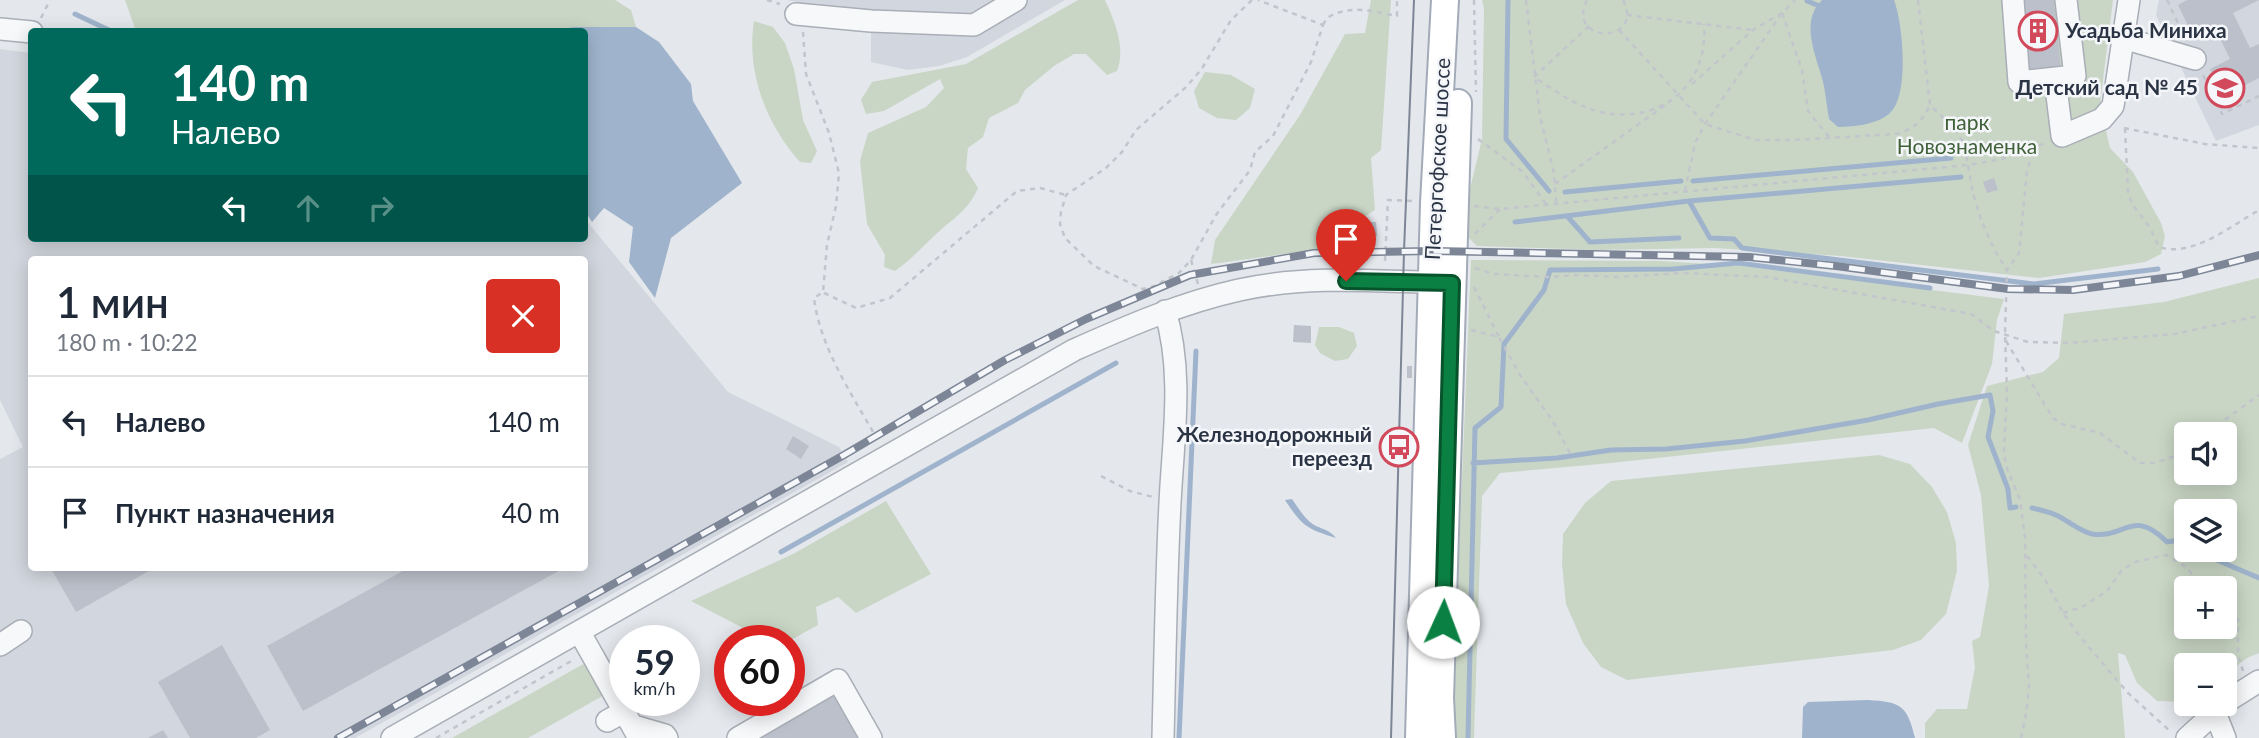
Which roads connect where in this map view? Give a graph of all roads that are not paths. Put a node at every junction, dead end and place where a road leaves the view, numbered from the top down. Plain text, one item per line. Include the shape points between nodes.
1 (1016, 0) edge
2 (1445, 0) edge
3 (1461, 0) edge
4 (2012, 0) edge
5 (2066, 0) edge
6 (2129, 0) edge
7 (796, 14) road end
8 (0, 29) edge
9 (28, 32) edge
10 (2123, 37) junction
11 (2195, 59) road end
12 (2055, 79) junction
13 (1452, 277) junction
14 (1165, 311) junction
15 (21, 631) dead end
16 (586, 641) junction
17 (0, 645) edge
18 (2254, 684) edge
19 (2237, 695) edge
20 (2210, 716) edge
21 (2222, 716) edge
22 (626, 724) edge
23 (392, 738) edge
24 (667, 738) edge
25 (738, 738) edge
26 (871, 738) edge
27 (1163, 738) edge
28 (1419, 738) edge
29 (1441, 738) edge
30 (2187, 738) edge
31 (2225, 738) edge

1 - 7 street via 974,24
2 - 13 main road, Петергофское шоссе
3 - 13 main road, Петергофское шоссе
4 - 12 street via 2020,82
5 - 12 street via 2075,76
6 - 10 street
8 - 9 street
10 - 11 street
10 - 12 street via 2107,112 2062,136
13 - 14 street via 1275,284
13 - 28 main road, Петергофское шоссе
13 - 29 main road, Петергофское шоссе
14 - 16 street via 1074,350
14 - 27 street via 1171,331 1177,418
15 - 17 street
16 - 22 street
16 - 23 street
18 - 19 street
20 - 30 street
21 - 31 street
22 - 24 street
25 - 26 street via 838,680

